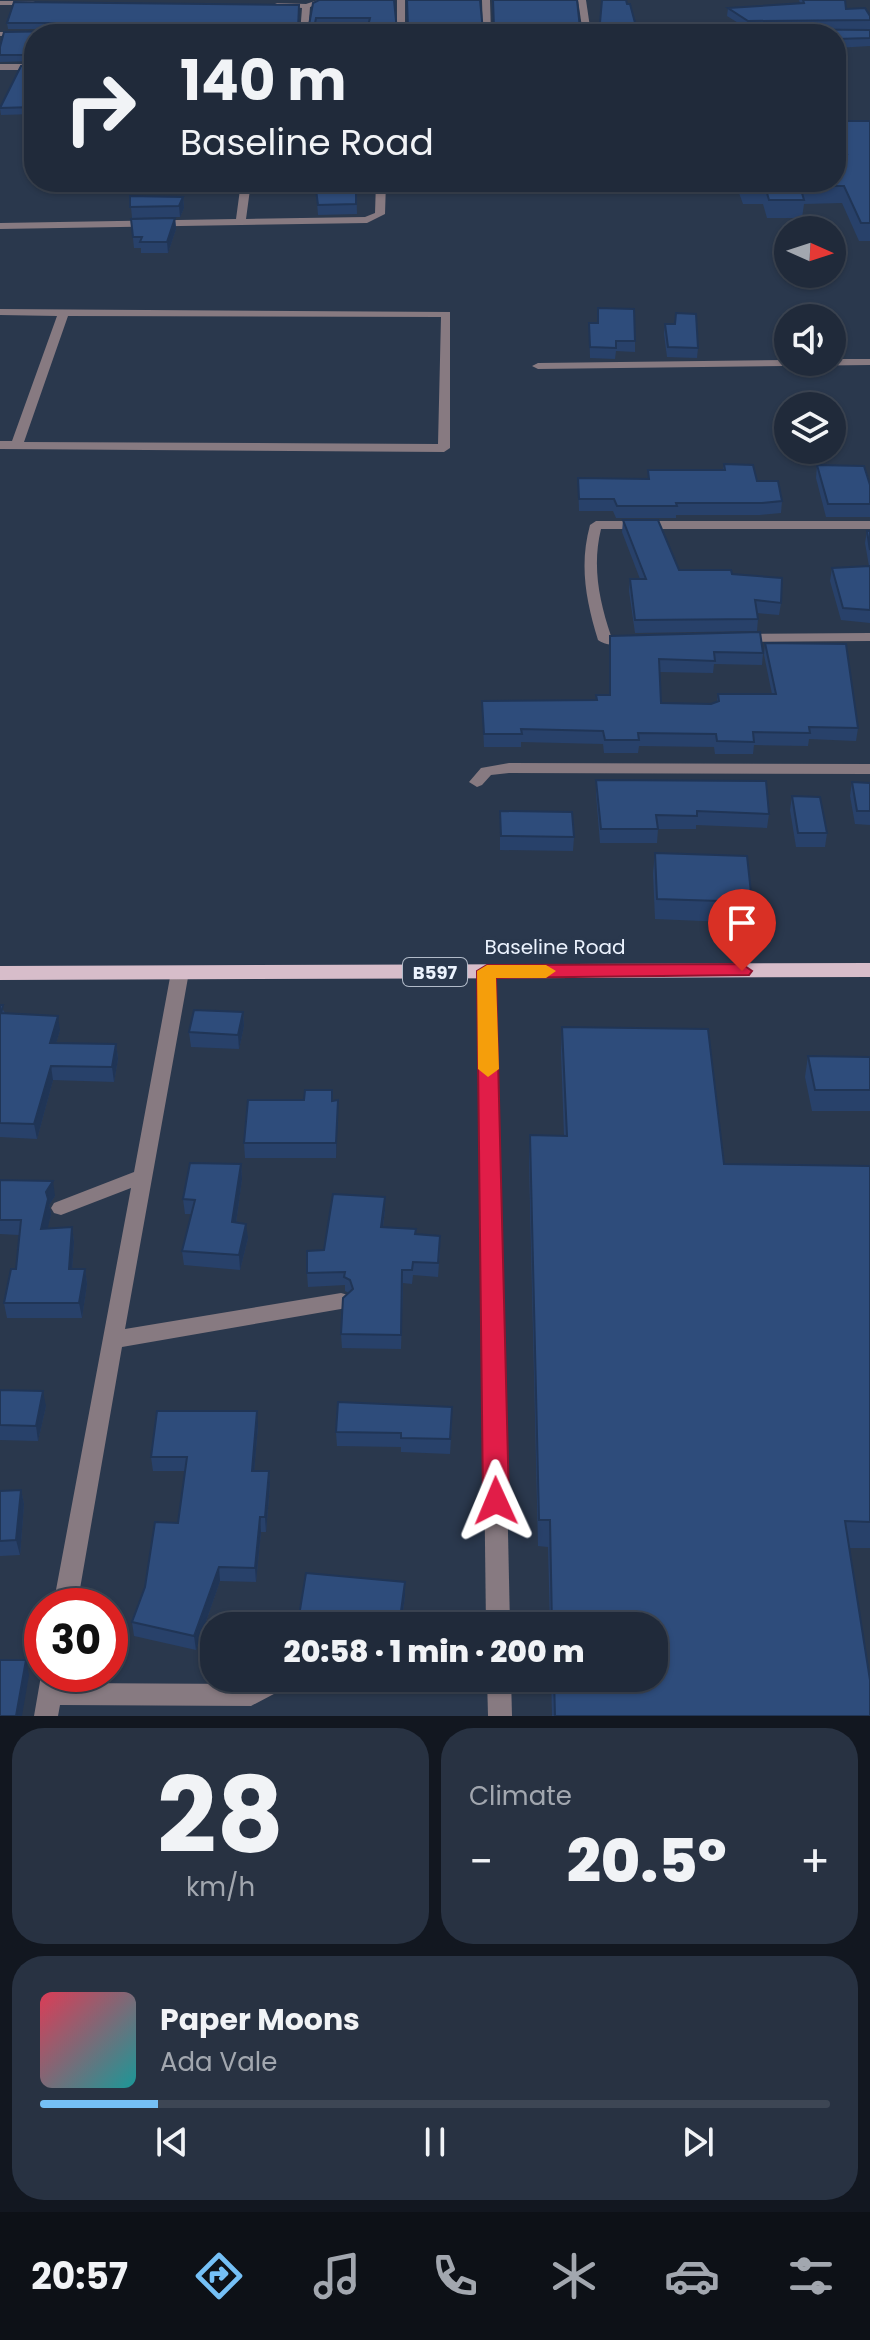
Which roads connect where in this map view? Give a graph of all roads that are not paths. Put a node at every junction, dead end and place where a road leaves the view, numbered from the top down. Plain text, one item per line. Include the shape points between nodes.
1 (326, 0) edge
2 (401, 0) edge
3 (486, 0) edge
4 (582, 0) edge
5 (0, 3) edge
6 (46, 3) edge
7 (260, 5) edge
8 (306, 6) junction
9 (305, 24) edge
10 (401, 24) edge
11 (487, 24) edge
12 (586, 24) edge
13 (0, 34) edge
14 (24, 34) edge
15 (0, 67) edge
16 (24, 67) edge
17 (245, 192) edge
18 (381, 192) edge
19 (241, 222) junction
20 (0, 226) edge
21 (0, 312) edge
22 (64, 312) junction
23 (870, 362) edge
24 (538, 366) dead end
25 (0, 445) edge
26 (17, 445) junction
27 (870, 525) edge
28 (870, 637) edge
29 (730, 639) edge
30 (652, 640) edge
31 (870, 769) edge
32 (477, 782) dead end
33 (870, 970) edge
34 (487, 971) junction
35 (180, 972) junction
36 (0, 973) edge
37 (141, 1177) junction
38 (61, 1208) dead end
39 (341, 1301) edge
40 (112, 1340) junction
41 (68, 1588) edge
42 (498, 1612) edge
43 (256, 1692) edge
44 (499, 1692) edge
45 (49, 1695) edge
46 (500, 1716) edge

1 - 8 street
2 - 10 street
3 - 11 street
4 - 12 street
5 - 6 street
7 - 8 street
8 - 9 street
13 - 14 street
15 - 16 street
17 - 19 street
18 - 19 street via 380,214 367,220
19 - 20 street
21 - 22 street
22 - 26 street
22 - 26 street via 446,314 444,448
23 - 24 street
25 - 26 street
27 - 30 street via 596,525 587,552 594,607 605,640
28 - 29 street
31 - 32 street via 509,768 486,771
33 - 34 main road, Baseline Road / B597
34 - 35 main road, Baseline Road / B597
34 - 42 street
35 - 36 main road, Baseline Road / B597
35 - 37 street
37 - 38 street
37 - 40 street
39 - 40 street
40 - 41 street
43 - 45 street
44 - 46 street

